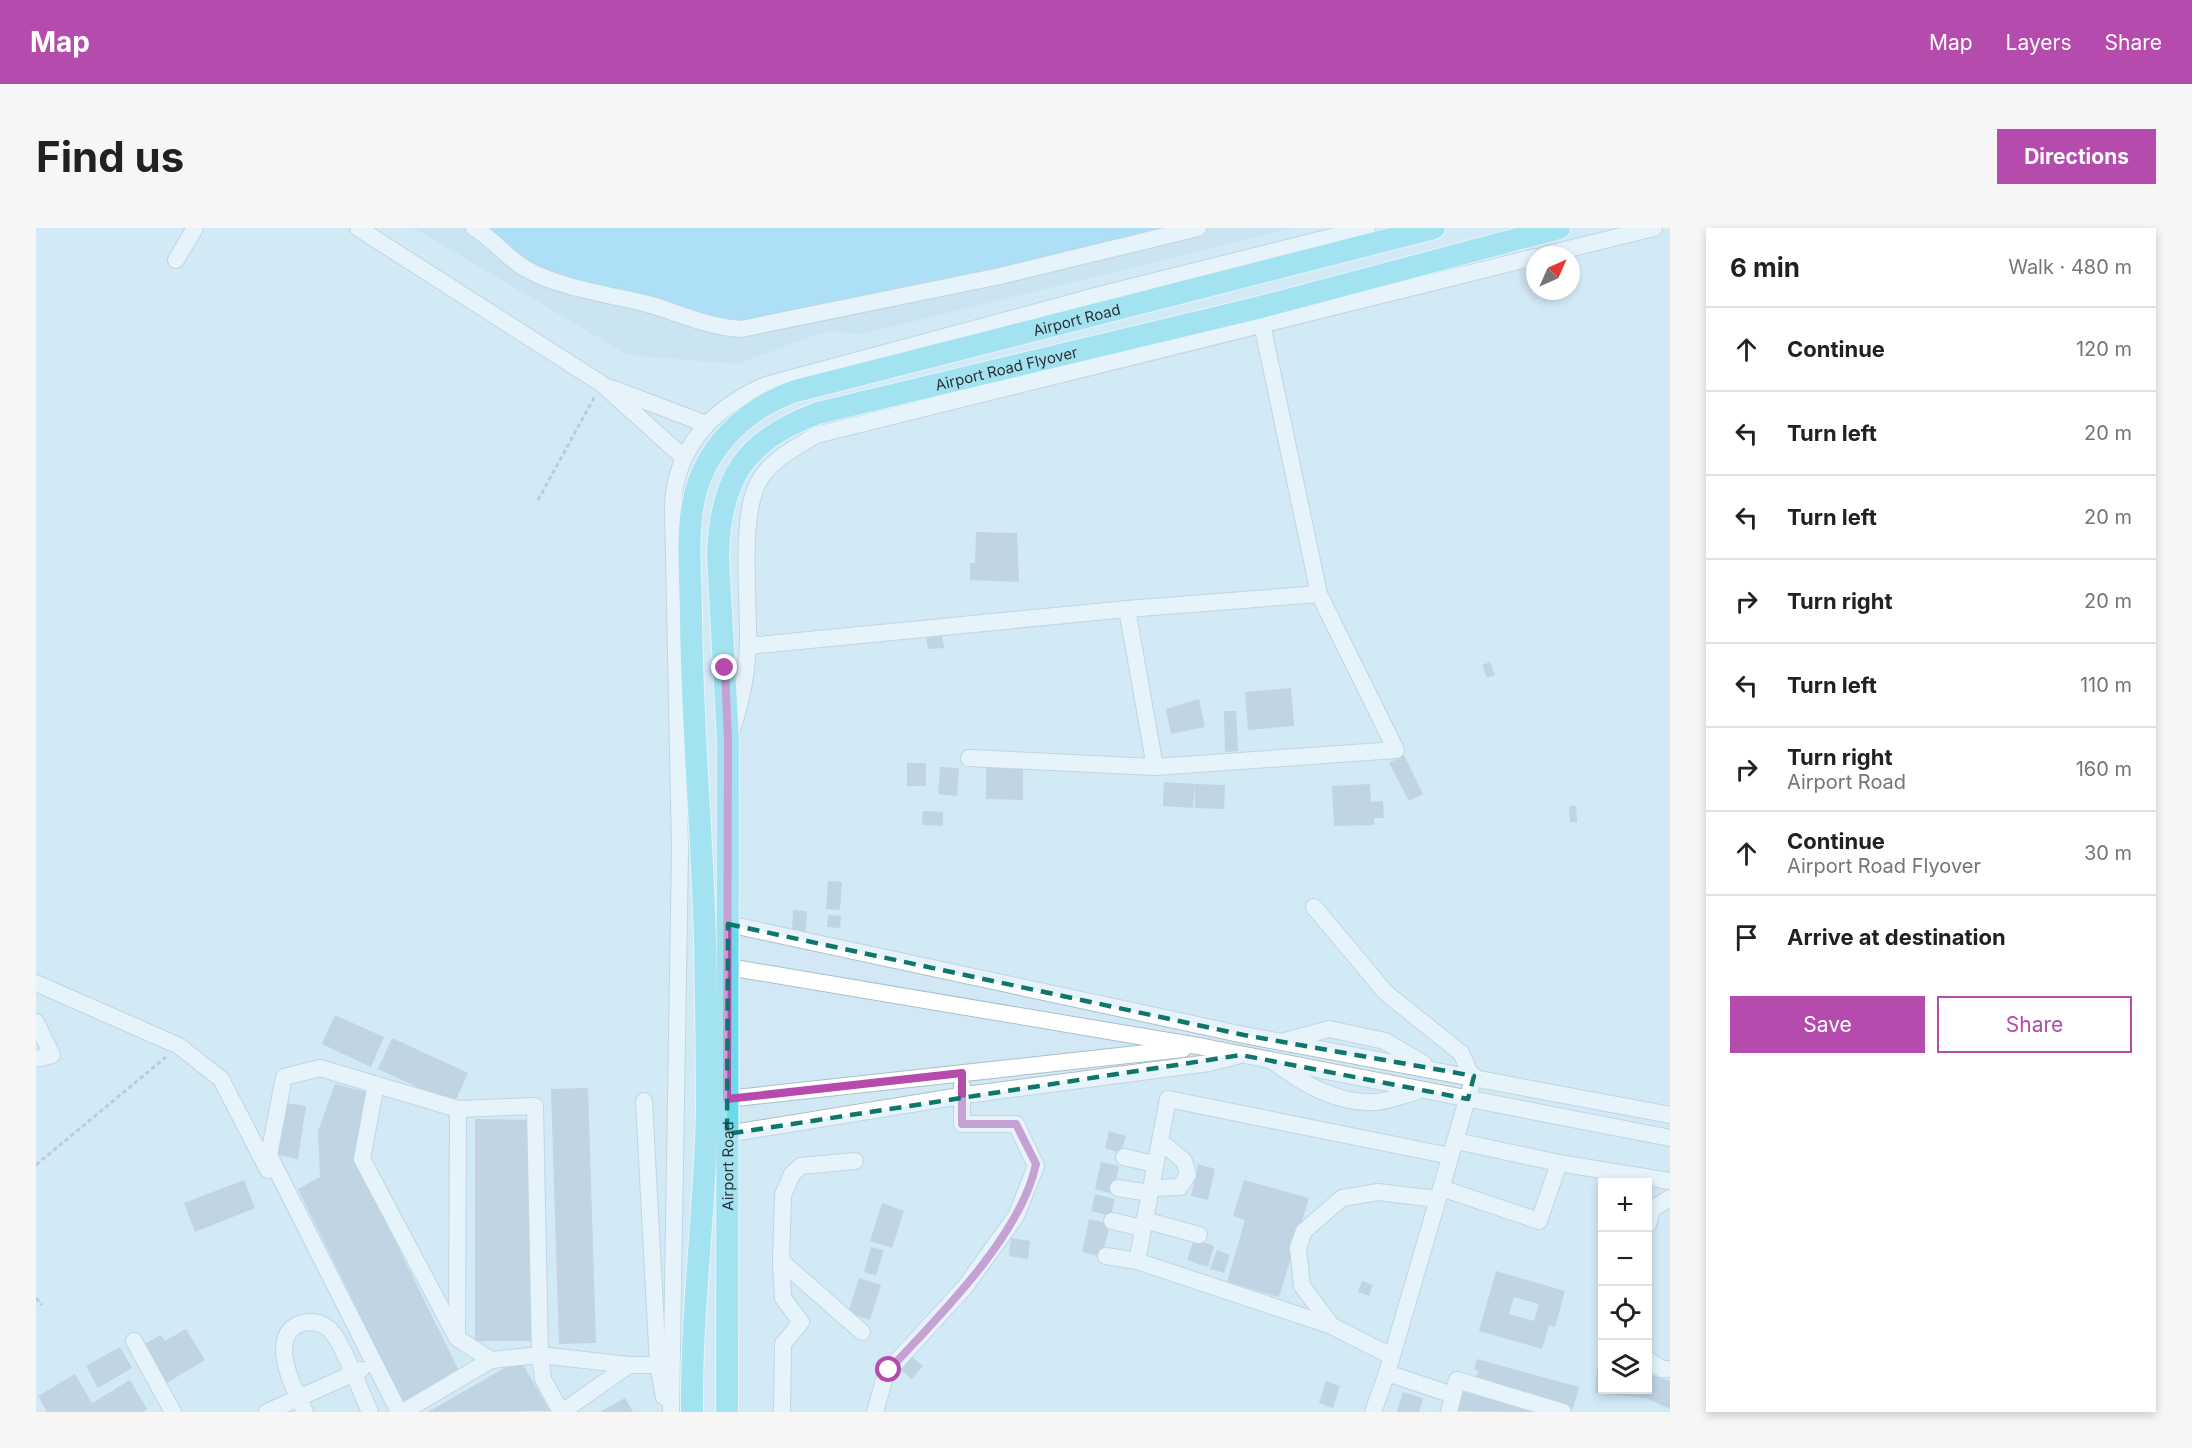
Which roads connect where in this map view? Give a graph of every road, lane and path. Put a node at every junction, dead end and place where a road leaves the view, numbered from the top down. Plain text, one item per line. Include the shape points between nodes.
1 (195, 228) edge
2 (358, 228) edge
3 (474, 228) edge
4 (1198, 228) edge
5 (1367, 228) edge
6 (1434, 228) edge
7 (1559, 228) edge
8 (1654, 228) edge
9 (1580, 246) edge
10 (1526, 259) edge
11 (177, 260) dead end
12 (1262, 324) junction
13 (602, 384) junction
14 (706, 424) junction
15 (683, 458) junction
16 (538, 500) dead end
17 (1319, 594) junction
18 (1127, 609) junction
19 (748, 646) junction
20 (728, 741) junction
21 (969, 758) dead end
22 (1155, 767) junction
23 (1314, 907) dead end
24 (728, 924) junction
25 (728, 966) junction
26 (36, 983) edge
27 (36, 1022) edge
28 (1209, 1027) junction
29 (1244, 1035) junction
30 (179, 1046) junction
31 (1204, 1047) junction
32 (1241, 1055) junction
33 (36, 1059) edge
34 (962, 1073) junction
35 (1472, 1076) junction
36 (376, 1084) junction
37 (962, 1096) junction
38 (727, 1099) junction
39 (1468, 1099) junction
40 (645, 1101) dead end
41 (458, 1109) junction
42 (1670, 1115) edge
43 (727, 1134) junction
44 (1670, 1138) edge
45 (1160, 1141) junction
46 (1453, 1149) junction
47 (1124, 1156) dead end
48 (855, 1161) dead end
49 (1559, 1163) junction
50 (1154, 1164) junction
51 (36, 1165) edge
52 (1636, 1178) edge
53 (1652, 1179) edge
54 (1670, 1181) edge
55 (1118, 1188) dead end
56 (1150, 1190) junction
57 (1439, 1194) junction
58 (1670, 1198) edge
59 (1652, 1210) edge
60 (1112, 1221) dead end
61 (1143, 1224) junction
62 (1199, 1235) dead end
63 (1106, 1256) dead end
64 (781, 1261) junction
65 (1137, 1261) junction
66 (36, 1298) edge
67 (42, 1305) dead end
68 (1332, 1326) junction
69 (862, 1332) dead end
70 (458, 1338) junction
71 (134, 1341) dead end
72 (540, 1355) junction
73 (1391, 1356) junction
74 (491, 1360) junction
75 (1652, 1363) edge
76 (629, 1365) junction
77 (658, 1365) junction
78 (1670, 1369) edge
79 (359, 1370) junction
80 (1387, 1373) junction
81 (1453, 1395) junction
82 (301, 1405) edge
83 (675, 1409) edge
84 (172, 1412) edge
85 (267, 1412) edge
86 (370, 1412) edge
87 (390, 1412) edge
88 (401, 1412) edge
89 (561, 1412) edge
90 (727, 1412) edge
91 (782, 1412) edge
92 (875, 1412) edge
93 (1373, 1412) edge
94 (1449, 1412) edge
95 (1563, 1412) edge

1 - 11 street
2 - 13 street
3 - 4 street via 511,259 539,275 721,328 741,329 1000,276
5 - 14 street via 766,385 742,395
6 - 83 main road, Airport Road via 773,398 730,431 703,470 694,499 690,539 705,939 707,1112
7 - 20 main road, Airport Road Flyover via 1257,308 818,413 768,436 741,465 727,492 719,527
8 - 9 street
10 - 12 street
12 - 17 street
12 - 19 street via 816,435 780,457 757,485 747,532
13 - 14 street
13 - 15 street
13 - 16 path
14 - 15 street
15 - 83 street via 674,486 673,506 680,849
17 - 18 street
17 - 22 street via 1396,750
18 - 19 street
18 - 22 street
19 - 20 street via 743,696
20 - 24 main road, Airport Road
21 - 22 street
23 - 35 street via 1386,993 1461,1053
24 - 25 main road, Airport Road
24 - 28 street
25 - 31 street
25 - 38 main road, Airport Road
26 - 30 street
27 - 33 street via 52,1055
28 - 29 street
28 - 31 street
29 - 32 street
29 - 35 street
30 - 51 path
30 - 79 street via 221,1079
31 - 32 street
31 - 34 street
32 - 37 street via 1209,1063
32 - 39 street
34 - 37 street
34 - 38 street
35 - 39 street
35 - 42 street
36 - 41 street
36 - 70 street via 362,1159
36 - 88 street via 320,1068 284,1077 269,1155
37 - 43 street
37 - 92 street via 962,1124 1016,1124 1036,1166 1016,1216 965,1287 886,1373
38 - 43 main road, Airport Road
39 - 44 street
39 - 46 street
40 - 77 street
41 - 70 street
41 - 72 street via 535,1106
43 - 90 main road, Airport Road
45 - 46 street via 1168,1099
45 - 50 street
45 - 56 street via 1184,1161 1188,1174 1180,1186
46 - 49 street
46 - 57 street
47 - 50 street
48 - 64 street via 806,1165 792,1173 782,1201
49 - 52 street
49 - 57 street via 1539,1221
50 - 56 street
53 - 54 street
55 - 56 street
56 - 61 street
57 - 68 street via 1378,1192 1342,1198 1304,1231 1298,1248 1302,1286
57 - 73 street
58 - 59 street
60 - 61 street
61 - 62 street
61 - 65 street
63 - 65 street
64 - 69 street
64 - 91 street via 783,1299 801,1322 783,1344
65 - 68 street
66 - 67 path
68 - 73 street
70 - 74 street
71 - 84 street
72 - 74 street
72 - 76 street
72 - 89 street via 543,1379
73 - 80 street
74 - 88 street
75 - 78 street
76 - 77 street
76 - 89 street
77 - 83 street
79 - 82 street
79 - 82 street via 327,1327 318,1323 296,1325 283,1341 282,1351
79 - 86 street
79 - 87 street
80 - 81 street
80 - 93 street
81 - 94 street
81 - 95 street via 1457,1380
82 - 85 street

